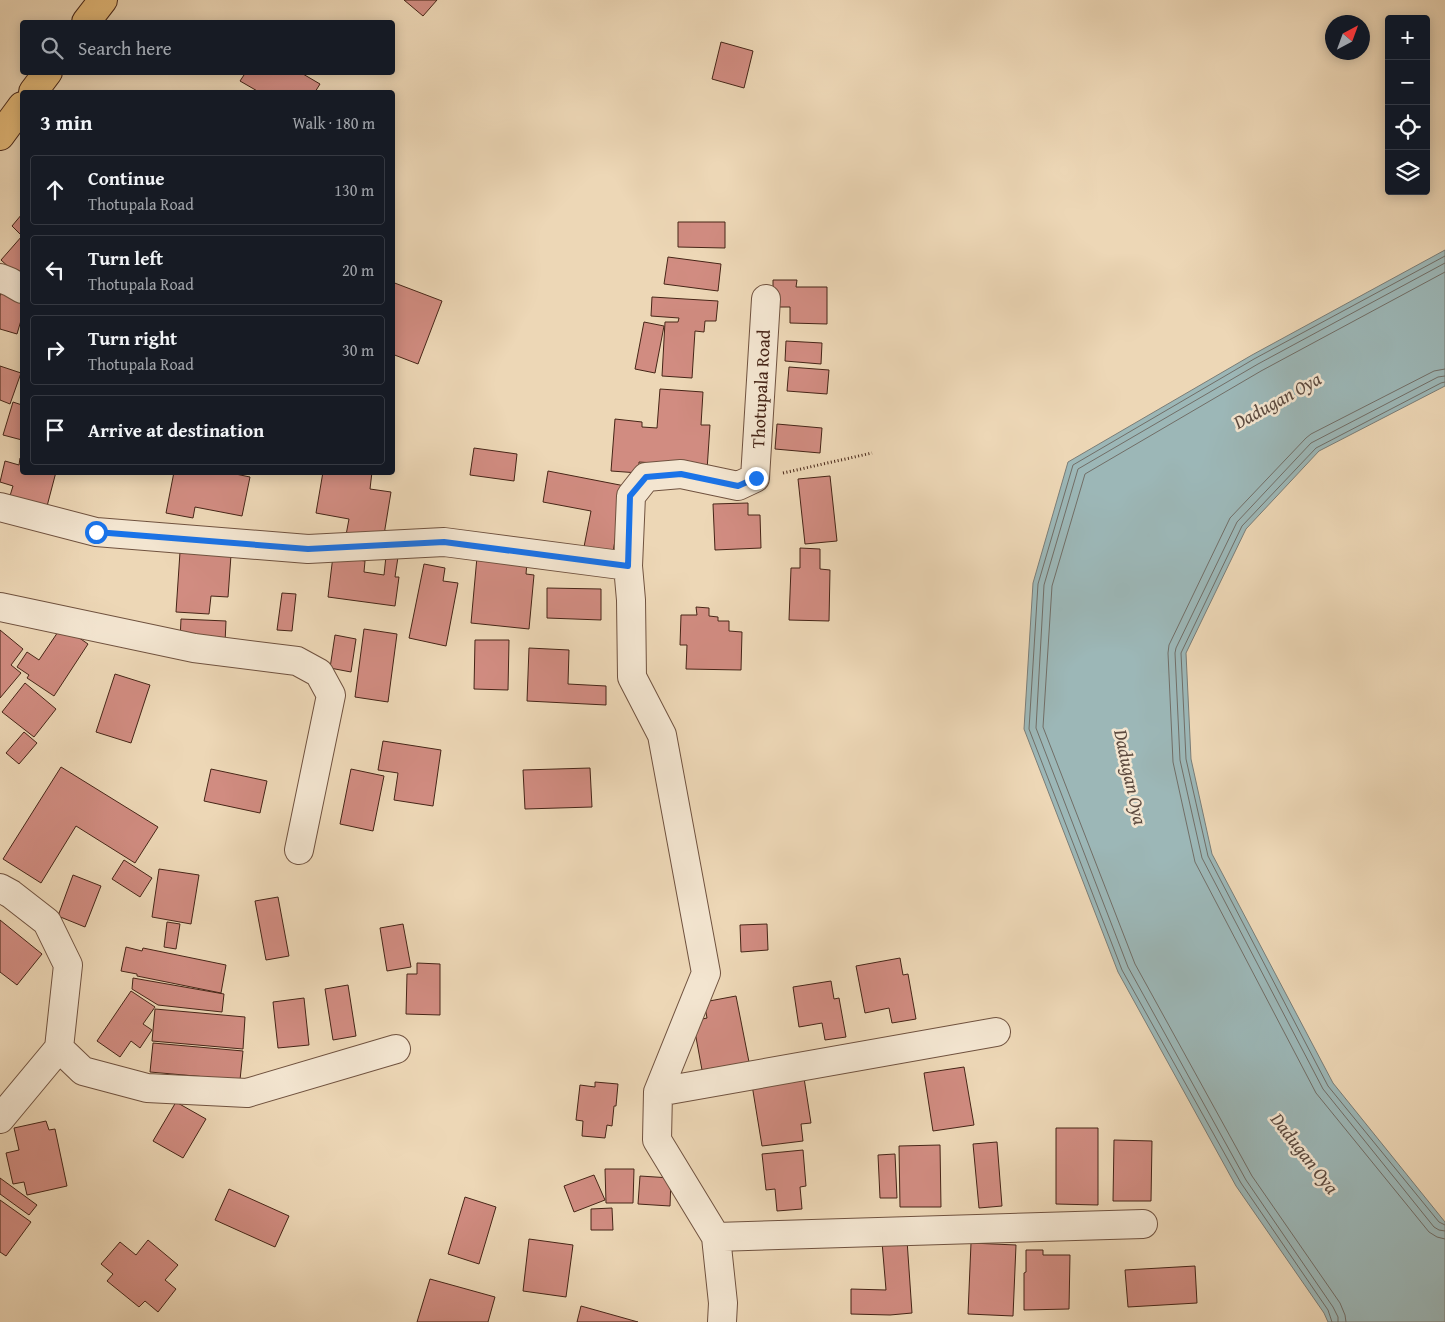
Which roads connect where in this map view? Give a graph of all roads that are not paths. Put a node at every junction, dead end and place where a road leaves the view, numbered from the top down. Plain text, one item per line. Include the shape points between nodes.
1 (103, 0) edge
2 (88, 20) edge
3 (46, 75) edge
4 (34, 90) edge
5 (20, 109) edge
6 (0, 136) edge
7 (0, 278) edge
8 (20, 289) edge
9 (766, 299) dead end
10 (0, 507) edge
11 (628, 566) junction
12 (0, 607) edge
13 (299, 850) dead end
14 (0, 888) edge
15 (996, 1032) dead end
16 (59, 1048) junction
17 (396, 1049) dead end
18 (658, 1092) junction
19 (0, 1119) edge
20 (1142, 1224) dead end
21 (716, 1237) junction
22 (722, 1322) edge

1 - 2 main road
3 - 4 main road
5 - 6 main road
7 - 8 street
9 - 11 street, Thotupala Road via 756,478 738,486 681,474 646,477 630,496
10 - 11 street via 96,532 308,549 444,542
11 - 18 street via 632,677 662,734 706,973
12 - 13 street via 194,648 297,661 319,673 330,695
14 - 16 street via 47,922 68,965
15 - 18 street
16 - 17 street via 83,1071 147,1088 247,1093
16 - 19 street
18 - 21 street via 657,1140
20 - 21 street
21 - 22 street

